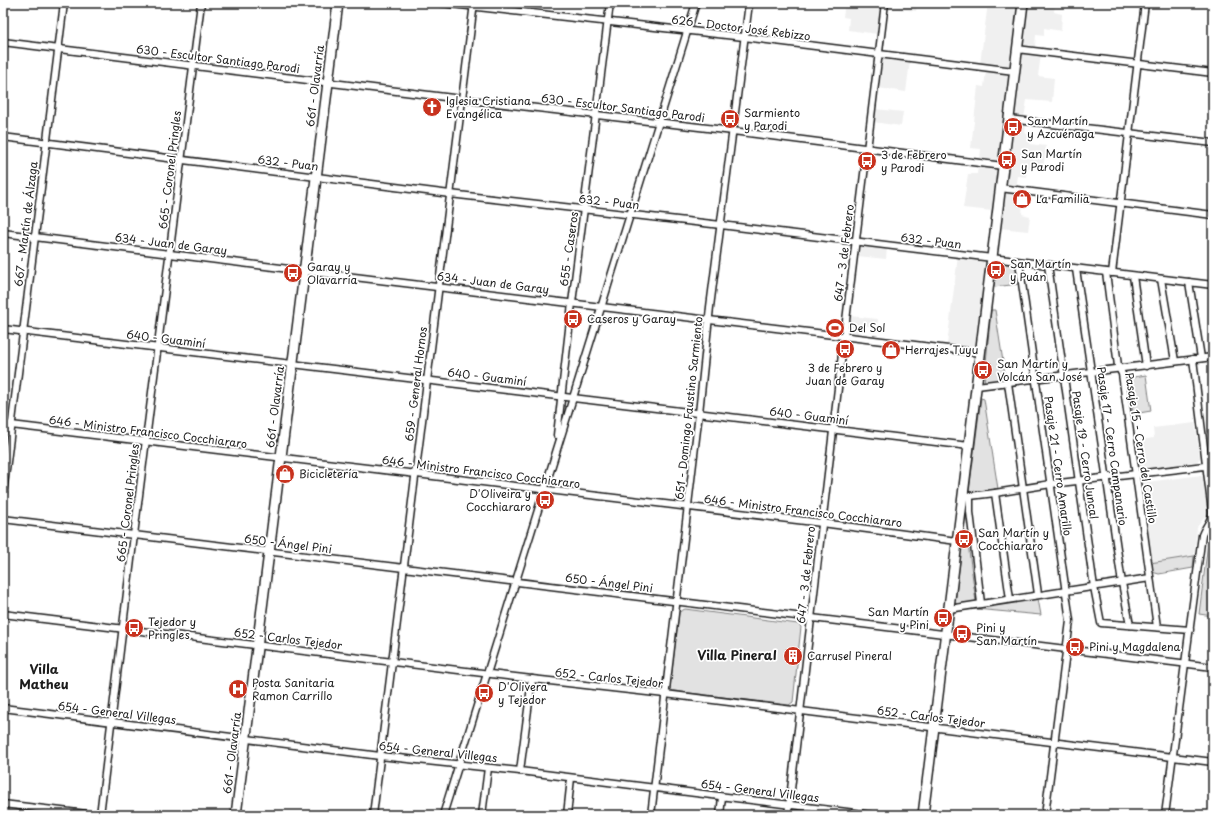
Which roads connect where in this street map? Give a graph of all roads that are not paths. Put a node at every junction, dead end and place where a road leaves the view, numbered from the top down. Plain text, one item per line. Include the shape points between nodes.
1 (64, 3) edge
2 (201, 3) edge
3 (338, 3) edge
4 (442, 3) edge
5 (610, 3) edge
6 (696, 3) edge
7 (748, 3) edge
8 (885, 3) edge
9 (1023, 3) edge
10 (1145, 3) edge
11 (474, 5) edge
12 (608, 22) junction
13 (687, 31) junction
14 (744, 37) junction
15 (3, 42) edge
16 (58, 49) junction
17 (1017, 49) junction
18 (879, 55) junction
19 (1138, 64) junction
20 (193, 66) junction
21 (1014, 71) junction
22 (1213, 73) edge
23 (328, 82) junction
24 (461, 100) junction
25 (596, 114) junction
26 (1009, 119) junction
27 (658, 123) junction
28 (733, 131) junction
29 (1129, 134) junction
30 (3, 137) edge
31 (46, 143) junction
32 (1213, 143) edge
33 (868, 149) junction
34 (182, 160) junction
35 (1003, 166) junction
36 (317, 176) junction
37 (1000, 188) junction
38 (450, 194) junction
39 (1121, 203) junction
40 (584, 209) junction
41 (631, 214) junction
42 (1213, 215) edge
43 (721, 225) junction
44 (3, 232) edge
45 (35, 237) junction
46 (856, 241) junction
47 (170, 254) junction
48 (992, 258) junction
49 (1019, 262) junction
50 (1048, 265) junction
51 (1076, 269) junction
52 (305, 271) junction
53 (1109, 273) junction
54 (1133, 276) junction
55 (1161, 279) junction
56 (1189, 282) junction
57 (1213, 285) edge
58 (438, 286) junction
59 (572, 303) junction
60 (601, 306) junction
61 (709, 320) junction
62 (3, 329) edge
63 (23, 331) junction
64 (844, 337) junction
65 (158, 348) junction
66 (980, 353) junction
67 (1213, 357) edge
68 (1201, 358) junction
69 (1193, 360) junction
70 (1175, 362) junction
71 (292, 365) junction
72 (1146, 366) junction
73 (1119, 369) junction
74 (1091, 372) junction
75 (1064, 376) junction
76 (1036, 379) junction
77 (427, 380) junction
78 (1008, 383) junction
79 (976, 386) junction
80 (562, 396) junction
81 (573, 398) junction
82 (699, 413) junction
83 (3, 424) edge
84 (11, 425) junction
85 (834, 429) junction
86 (146, 442) junction
87 (969, 446) junction
88 (556, 451) junction
89 (280, 458) junction
90 (1210, 465) edge
91 (415, 474) junction
92 (1136, 474) junction
93 (1107, 478) junction
94 (1079, 481) junction
95 (1051, 484) junction
96 (1024, 488) junction
97 (544, 489) junction
98 (995, 493) junction
99 (3, 494) edge
100 (967, 495) junction
101 (688, 507) junction
102 (3, 519) edge
103 (822, 523) junction
104 (1210, 524) edge
105 (134, 535) junction
106 (957, 541) junction
107 (269, 551) junction
108 (403, 568) junction
109 (1150, 578) junction
110 (516, 581) junction
111 (1122, 583) junction
112 (1094, 587) junction
113 (1066, 590) junction
114 (1038, 594) junction
115 (1010, 599) junction
116 (676, 601) junction
117 (981, 603) junction
118 (949, 609) junction
119 (3, 614) edge
120 (812, 618) junction
121 (1130, 625) junction
122 (1157, 627) junction
123 (123, 629) junction
124 (1190, 630) junction
125 (945, 635) junction
126 (258, 645) junction
127 (1067, 649) junction
128 (392, 662) junction
129 (1185, 664) junction
130 (1213, 668) edge
131 (486, 673) junction
132 (532, 679) junction
133 (665, 694) junction
134 (3, 708) edge
135 (800, 711) junction
136 (111, 722) junction
137 (934, 728) junction
138 (245, 738) junction
139 (1054, 743) junction
140 (380, 756) junction
141 (1173, 757) junction
142 (1213, 762) edge
143 (458, 766) junction
144 (488, 768) junction
145 (520, 771) junction
146 (571, 778) junction
147 (654, 788) junction
148 (722, 797) junction
149 (3, 804) edge
150 (789, 806) junction
151 (855, 814) edge
152 (95, 815) edge
153 (100, 815) edge
154 (236, 815) edge
155 (373, 815) edge
156 (443, 815) edge
157 (482, 815) edge
158 (567, 815) edge
159 (651, 815) edge
160 (720, 815) edge
161 (788, 815) edge
162 (871, 815) edge
163 (923, 815) edge
164 (1045, 815) edge
165 (1165, 815) edge

1 - 16 street, 667 - Martín de Álzaga
2 - 20 street, 665 - Coronel Pringles
3 - 23 main road, 661 - Olavarría
4 - 11 street, 626 - Doctor José Rebizzo
5 - 12 street, 655 - Caseros
6 - 13 street
7 - 14 street, 651 - Domingo Faustino Sarmiento
8 - 18 street, 647 - 3 de Febrero
9 - 17 main road
10 - 19 street, Pasaje 15 - Cerro del Castillo
11 - 12 street, 626 - Doctor José Rebizzo
11 - 24 street, 659 - General Hornos
12 - 13 street, 626 - Doctor José Rebizzo
12 - 25 street, 655 - Caseros
13 - 14 street, 626 - Doctor José Rebizzo
13 - 27 street
14 - 18 street, 626 - Doctor José Rebizzo
14 - 28 street, 651 - Domingo Faustino Sarmiento
15 - 16 street, 630 - Escultor Santiago Parodi
16 - 20 street, 630 - Escultor Santiago Parodi
16 - 31 street, 667 - Martín de Álzaga
17 - 19 street
17 - 21 main road
18 - 21 street, 626 - Doctor José Rebizzo
18 - 33 street, 647 - 3 de Febrero
19 - 22 street
19 - 29 street, Pasaje 15 - Cerro del Castillo
20 - 23 street, 630 - Escultor Santiago Parodi
20 - 34 street, 665 - Coronel Pringles
21 - 26 main road
23 - 24 street, 630 - Escultor Santiago Parodi
23 - 36 main road, 661 - Olavarría
24 - 25 street, 630 - Escultor Santiago Parodi
24 - 38 street, 659 - General Hornos
25 - 27 street, 630 - Escultor Santiago Parodi
25 - 40 street, 655 - Caseros
26 - 29 street
26 - 35 main road
27 - 28 street, 630 - Escultor Santiago Parodi
27 - 41 street
28 - 33 street, 630 - Escultor Santiago Parodi
28 - 43 street, 651 - Domingo Faustino Sarmiento
29 - 32 street
29 - 39 street, Pasaje 15 - Cerro del Castillo
30 - 31 street, 632 - Puan
31 - 34 street, 632 - Puan
31 - 45 street, 667 - Martín de Álzaga
33 - 35 street, 630 - Escultor Santiago Parodi
33 - 46 street, 647 - 3 de Febrero
34 - 36 street, 632 - Puan
34 - 47 street, 665 - Coronel Pringles
35 - 37 main road
36 - 38 street, 632 - Puan
36 - 52 main road, 661 - Olavarría
37 - 39 street
37 - 48 main road
38 - 40 street, 632 - Puan
38 - 58 street, 659 - General Hornos
39 - 42 street
39 - 53 street, Pasaje 15 - Cerro del Castillo
40 - 41 street, 632 - Puan
40 - 59 street, 655 - Caseros
41 - 43 street, 632 - Puan
41 - 60 street
43 - 46 street, 632 - Puan
43 - 61 street, 651 - Domingo Faustino Sarmiento
44 - 45 street, 634 - Juan de Garay
45 - 47 street, 634 - Juan de Garay
45 - 63 street, 667 - Martín de Álzaga
46 - 48 street, 632 - Puan
46 - 64 street, 647 - 3 de Febrero
47 - 52 street, 634 - Juan de Garay
47 - 65 street, 665 - Coronel Pringles
48 - 49 street, 632 - Puan
48 - 66 main road
49 - 50 street, 632 - Puan
49 - 76 street, Pasaje 21 - Cerro Amarillo
50 - 51 street, 632 - Puan
50 - 75 street, Pasaje 19 - Cerro Juncal
51 - 53 street, 632 - Puan
51 - 74 street, Pasaje 17 - Cerro Campanario
52 - 58 street, 634 - Juan de Garay
52 - 71 main road, 661 - Olavarría
53 - 54 street, 632 - Puan
53 - 73 street, Pasaje 15 - Cerro del Castillo
54 - 55 street, 632 - Puan
54 - 72 street
55 - 56 street, 632 - Puan
55 - 70 street
56 - 57 street, 632 - Puan
56 - 68 street
58 - 59 street, 634 - Juan de Garay
58 - 77 street, 659 - General Hornos
59 - 60 street, 634 - Juan de Garay
59 - 80 street, 655 - Caseros
60 - 61 street, 634 - Juan de Garay
60 - 81 street
61 - 64 street, 634 - Juan de Garay
61 - 82 street, 651 - Domingo Faustino Sarmiento
62 - 63 street, 640 - Guaminí
63 - 65 street, 640 - Guaminí
63 - 84 street, 667 - Martín de Álzaga
64 - 66 street, 634 - Juan de Garay
64 - 85 street, 647 - 3 de Febrero
65 - 71 street, 640 - Guaminí
65 - 86 street, 665 - Coronel Pringles
66 - 79 main road
67 - 68 street
68 - 69 street
69 - 70 street
69 - 90 street
70 - 72 street
71 - 77 street, 640 - Guaminí
71 - 89 main road, 661 - Olavarría
72 - 73 street
73 - 74 street
73 - 92 street, Pasaje 15 - Cerro del Castillo via 1122,374
74 - 75 street
74 - 93 street, Pasaje 17 - Cerro Campanario
75 - 76 street
75 - 94 street, Pasaje 19 - Cerro Juncal
76 - 78 street
76 - 95 street, Pasaje 21 - Cerro Amarillo
77 - 80 street, 640 - Guaminí
77 - 91 street, 659 - General Hornos
78 - 79 street
78 - 96 street
79 - 87 main road
80 - 81 street, 640 - Guaminí
80 - 88 street, 655 - Caseros
81 - 82 street, 640 - Guaminí
81 - 88 street
82 - 85 street, 640 - Guaminí
82 - 101 street, 651 - Domingo Faustino Sarmiento
83 - 84 street, 646 - Ministro Francisco Cocchiararo
84 - 86 street, 646 - Ministro Francisco Cocchiararo
84 - 99 street, 667 - Martín de Álzaga
85 - 87 street, 640 - Guaminí
85 - 103 street, 647 - 3 de Febrero
86 - 89 street, 646 - Ministro Francisco Cocchiararo
86 - 105 street, 665 - Coronel Pringles
87 - 100 main road
88 - 97 street
89 - 91 street, 646 - Ministro Francisco Cocchiararo
89 - 107 main road, 661 - Olavarría
90 - 92 street
90 - 104 street
91 - 97 street, 646 - Ministro Francisco Cocchiararo
91 - 108 street, 659 - General Hornos
92 - 93 street
92 - 109 street, Pasaje 15 - Cerro del Castillo
93 - 94 street
93 - 111 street, Pasaje 17 - Cerro Campanario
94 - 95 street
94 - 112 street, Pasaje 19 - Cerro Juncal
95 - 96 street
95 - 113 street, Pasaje 21 - Cerro Amarillo
96 - 98 street
96 - 114 street
97 - 101 street, 646 - Ministro Francisco Cocchiararo
97 - 110 street
98 - 100 street
98 - 115 street
100 - 106 main road
100 - 117 street
101 - 103 street, 646 - Ministro Francisco Cocchiararo
101 - 116 street, 651 - Domingo Faustino Sarmiento
102 - 105 street, 650 - Ángel Pini
103 - 106 street, 646 - Ministro Francisco Cocchiararo
103 - 120 street, 647 - 3 de Febrero
104 - 124 street via 1202,535
105 - 107 street, 650 - Ángel Pini
105 - 123 street, 665 - Coronel Pringles
106 - 118 main road
107 - 108 street, 650 - Ángel Pini
107 - 126 main road, 661 - Olavarría
108 - 110 street, 650 - Ángel Pini
108 - 128 street, 659 - General Hornos
109 - 111 street
109 - 122 street, Pasaje 15 - Cerro del Castillo
110 - 116 street, 650 - Ángel Pini
110 - 131 street
111 - 112 street
111 - 121 street, Pasaje 17 - Cerro Campanario
112 - 113 street
112 - 121 street, Pasaje 19 - Cerro Juncal via 1101,623
113 - 114 street
113 - 127 street, Pasaje 21 - Cerro Amarillo via 1070,621
114 - 115 street
115 - 117 street
116 - 120 street, 650 - Ángel Pini
116 - 133 street, 651 - Domingo Faustino Sarmiento
117 - 118 street
118 - 125 main road
119 - 123 street, 652 - Carlos Tejedor
120 - 125 street, 650 - Ángel Pini
120 - 135 street, 647 - 3 de Febrero
121 - 122 street
122 - 124 street
123 - 126 street, 652 - Carlos Tejedor
123 - 136 street, 665 - Coronel Pringles
124 - 129 street
125 - 127 street, 650 - Ángel Pini
125 - 137 main road
126 - 128 street, 652 - Carlos Tejedor
126 - 138 main road, 661 - Olavarría
127 - 129 street, 650 - Ángel Pini
127 - 139 street, Pasaje 21 - Cerro Amarillo
128 - 131 street, 652 - Carlos Tejedor
128 - 140 street, 659 - General Hornos
129 - 130 street, 650 - Ángel Pini
129 - 141 street
131 - 132 street, 652 - Carlos Tejedor
131 - 143 street
132 - 133 street, 652 - Carlos Tejedor
132 - 145 street
133 - 135 street, 652 - Carlos Tejedor
133 - 147 street, 651 - Domingo Faustino Sarmiento
134 - 136 street, 654 - General Villegas
135 - 137 street, 652 - Carlos Tejedor
135 - 150 street, 647 - 3 de Febrero
136 - 138 street, 654 - General Villegas
136 - 153 street, 665 - Coronel Pringles
137 - 139 street, 652 - Carlos Tejedor
137 - 163 main road
138 - 140 street, 654 - General Villegas
138 - 154 main road, 661 - Olavarría
139 - 141 street, 652 - Carlos Tejedor
139 - 164 street, Pasaje 21 - Cerro Amarillo
140 - 143 street, 654 - General Villegas
140 - 155 street, 659 - General Hornos
141 - 142 street, 652 - Carlos Tejedor
141 - 165 street
143 - 144 street, 654 - General Villegas
143 - 156 street
144 - 145 street, 654 - General Villegas
144 - 157 street
145 - 146 street, 654 - General Villegas
146 - 147 street, 654 - General Villegas
146 - 158 street
147 - 148 street, 654 - General Villegas
147 - 159 street, 651 - Domingo Faustino Sarmiento
148 - 150 street, 654 - General Villegas
148 - 160 street
149 - 152 street
150 - 151 street, 654 - General Villegas
150 - 161 street, 647 - 3 de Febrero
151 - 162 street, 654 - General Villegas

